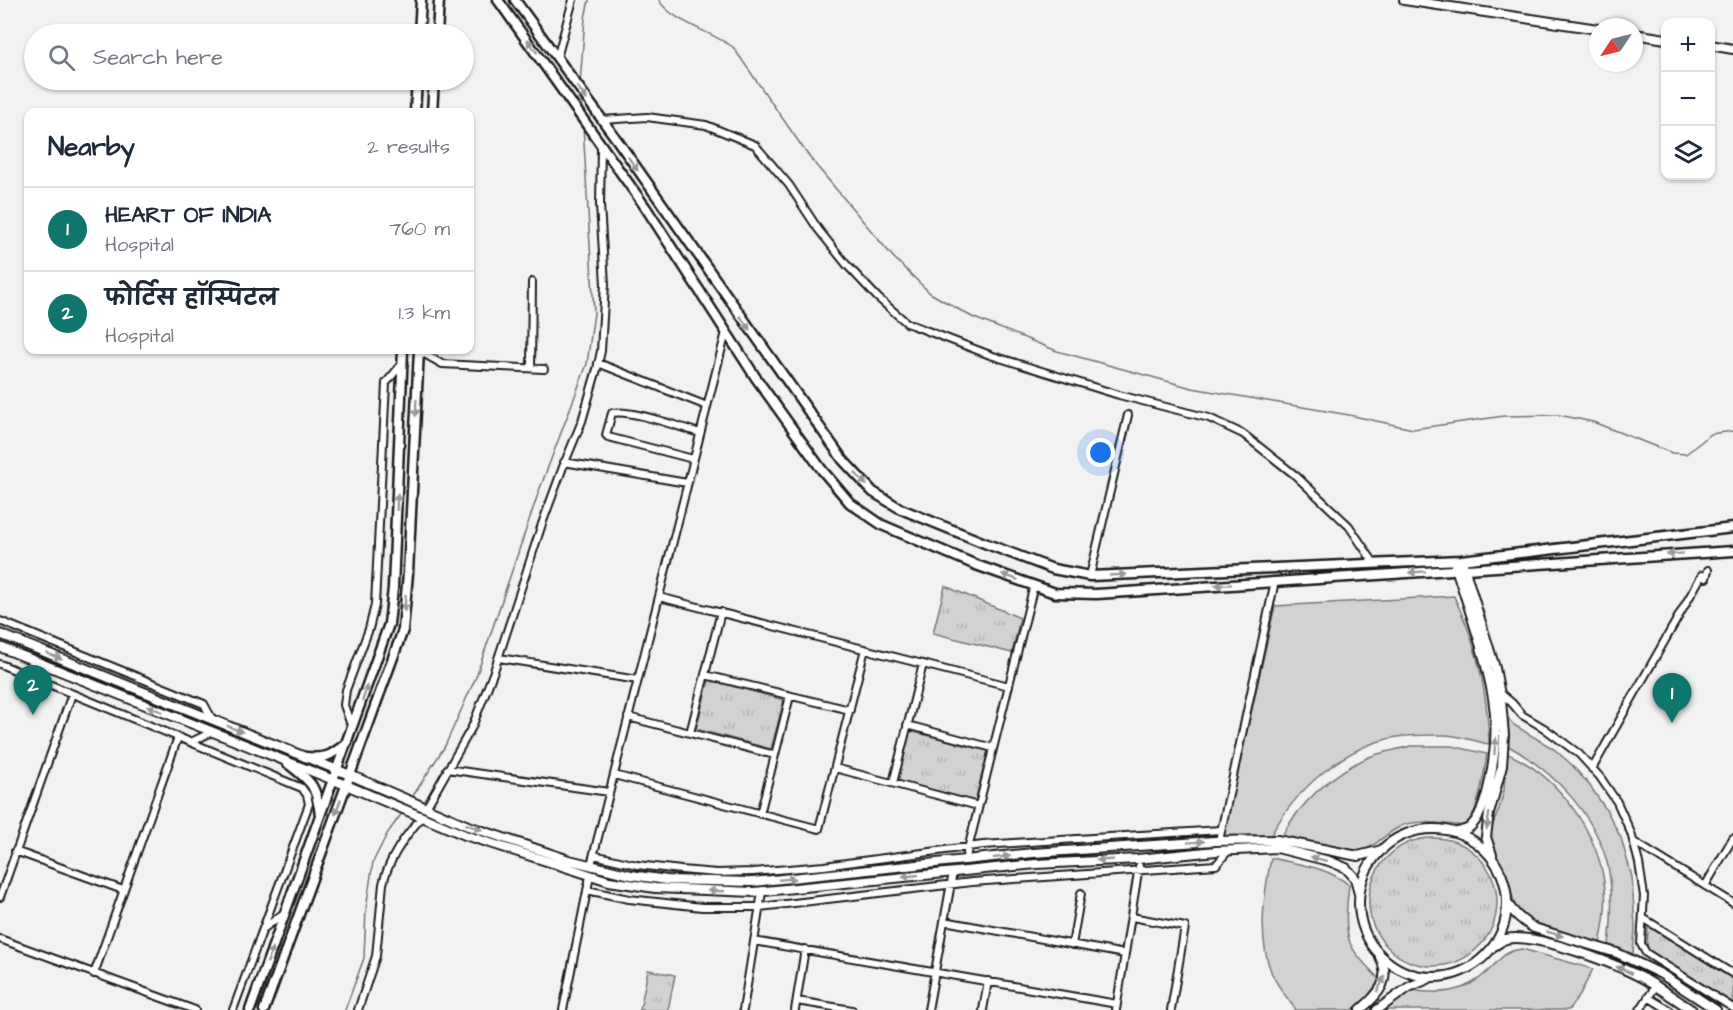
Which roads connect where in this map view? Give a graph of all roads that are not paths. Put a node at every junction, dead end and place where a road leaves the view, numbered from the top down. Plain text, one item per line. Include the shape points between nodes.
1 (421, 0) edge
2 (439, 0) edge
3 (498, 0) edge
4 (515, 0) edge
5 (573, 0) edge
6 (1404, 0) edge
7 (420, 24) edge
8 (438, 24) edge
9 (1589, 27) edge
10 (1643, 35) edge
11 (1661, 38) edge
12 (1715, 46) edge
13 (1733, 49) edge
14 (557, 58) junction
15 (416, 90) edge
16 (433, 90) edge
17 (415, 108) edge
18 (432, 108) edge
19 (600, 118) junction
20 (599, 140) junction
21 (532, 282) dead end
22 (726, 332) junction
23 (403, 354) edge
24 (419, 354) edge
25 (426, 354) edge
26 (598, 363) junction
27 (403, 364) junction
28 (531, 368) junction
29 (544, 369) dead end
30 (707, 406) junction
31 (1128, 415) dead end
32 (700, 433) junction
33 (693, 459) junction
34 (564, 462) junction
35 (687, 483) junction
36 (1733, 528) edge
37 (1733, 550) edge
38 (1374, 563) junction
39 (1459, 564) junction
40 (1708, 570) dead end
41 (1090, 576) junction
42 (1275, 581) junction
43 (1034, 585) junction
44 (659, 597) junction
45 (721, 612) junction
46 (0, 621) edge
47 (0, 634) edge
48 (0, 647) edge
49 (865, 649) junction
50 (499, 658) junction
51 (0, 664) edge
52 (923, 664) junction
53 (705, 675) junction
54 (638, 680) junction
55 (1009, 686) junction
56 (1499, 691) junction
57 (72, 694) junction
58 (789, 696) junction
59 (850, 710) junction
60 (628, 717) junction
61 (212, 719) junction
62 (907, 725) junction
63 (352, 729) junction
64 (213, 732) junction
65 (690, 733) junction
66 (178, 737) junction
67 (191, 742) junction
68 (347, 743) junction
69 (993, 747) junction
70 (775, 755) junction
71 (305, 757) junction
72 (286, 762) junction
73 (835, 768) junction
74 (447, 769) junction
75 (1592, 769) junction
76 (338, 770) junction
77 (350, 775) junction
78 (614, 775) junction
79 (334, 781) junction
80 (893, 783) junction
81 (346, 786) junction
82 (609, 792) junction
83 (423, 806) junction
84 (978, 806) junction
85 (760, 814) junction
86 (418, 816) junction
87 (320, 818) junction
88 (1221, 830) junction
89 (1457, 832) junction
90 (1733, 838) edge
91 (1219, 841) junction
92 (1634, 842) junction
93 (968, 847) junction
94 (1229, 850) junction
95 (1382, 850) junction
96 (15, 851) junction
97 (594, 855) junction
98 (1138, 859) junction
99 (965, 861) junction
100 (1496, 864) junction
101 (591, 865) junction
102 (1140, 869) junction
103 (953, 872) junction
104 (590, 876) junction
105 (951, 885) junction
106 (1704, 886) junction
107 (123, 890) junction
108 (587, 890) junction
109 (762, 892) junction
110 (1081, 893) dead end
111 (1359, 894) junction
112 (0, 897) edge
113 (1507, 903) junction
114 (1733, 903) edge
115 (760, 907) junction
116 (286, 911) junction
117 (1132, 917) junction
118 (1643, 918) junction
119 (944, 921) junction
120 (263, 929) junction
121 (0, 939) edge
122 (754, 940) junction
123 (1072, 945) junction
124 (1494, 946) junction
125 (806, 950) junction
126 (1379, 953) junction
127 (1125, 954) junction
128 (1658, 961) junction
129 (1653, 970) junction
130 (935, 972) junction
131 (94, 974) junction
132 (1733, 974) edge
133 (1428, 979) junction
134 (988, 981) junction
135 (1655, 987) junction
136 (1648, 997) junction
137 (797, 1000) junction
138 (1116, 1007) edge
139 (1733, 1008) edge
140 (195, 1010) edge
141 (233, 1010) edge
142 (250, 1010) edge
143 (264, 1010) edge
144 (358, 1010) edge
145 (563, 1010) edge
146 (742, 1010) edge
147 (795, 1010) edge
148 (852, 1010) edge
149 (928, 1010) edge
150 (983, 1010) edge
151 (1171, 1010) edge
152 (1360, 1010) edge
153 (1377, 1010) edge
154 (1640, 1010) edge
155 (1668, 1010) edge
156 (1692, 1010) edge
157 (1716, 1010) edge

1 - 7 main road
2 - 8 main road
20 -> 3 main road
4 - 14 main road
5 - 14 street
6 - 9 street
10 - 11 street
12 - 13 street
14 -> 19 main road
15 - 17 main road
16 - 18 main road
19 - 38 street via 647,117 706,125 755,145 846,264 907,323 990,355 1209,418 1243,434 1296,475 1349,526
19 -> 41 main road via 843,460 873,492 987,544 1053,569
20 - 22 main road
20 - 26 street via 605,284
21 - 28 street
22 - 30 street
43 -> 22 main road via 882,525 850,503 822,470
23 - 27 main road
24 -> 77 main road via 403,630
25 - 28 street via 442,364
26 - 30 street
26 - 34 street via 582,421
63 -> 27 main road via 389,624
27 - 63 street via 386,383 375,605 346,690 344,705
28 - 29 street
30 - 32 street
31 - 41 street
32 - 33 street
32 - 33 street via 635,414 615,412 610,417 608,437
33 - 35 street
34 - 35 street
34 - 50 street
35 - 44 street
36 - 39 main road
37 -> 39 main road
38 - 39 main road
41 -> 38 main road
39 -> 42 main road
39 - 56 street via 1495,668
89 -> 39 street via 1469,828 1477,818 1487,794 1496,736 1494,700
40 - 75 street
42 -> 43 main road via 1097,594 1055,593
42 - 88 street
43 - 55 street
44 - 45 street
44 - 54 street
45 - 49 street
45 - 53 street
46 - 61 street via 204,704
47 -> 61 street
64 -> 48 street
49 - 52 street
49 - 59 street
50 - 54 street
50 - 74 street via 472,727
51 - 57 street
52 - 55 street
52 - 62 street
53 - 58 street
53 - 65 street
54 - 60 street
55 - 69 street
56 - 75 street via 1522,715 1579,754
56 -> 100 street via 1504,735 1502,766 1486,837
57 - 66 street
57 - 96 street
58 - 59 street
58 - 70 street
59 - 73 street
60 - 65 street
60 - 78 street
61 -> 71 street
62 - 69 street
62 - 80 street
63 - 68 main road
64 - 67 street
64 - 72 street
65 - 70 street
66 - 67 street
66 - 107 street
67 - 120 street via 302,788 307,795 309,804
68 - 71 main road via 330,756
68 - 76 main road
69 - 84 street
70 - 85 street
71 - 76 street
72 - 79 street
72 - 87 main road via 315,788
73 - 80 street
73 - 85 street via 819,830
74 - 82 street
74 - 83 street
75 - 92 street via 1617,802
76 - 77 street
76 - 79 main road
77 - 81 main road
77 - 83 street
78 - 82 street
78 - 85 street
79 - 81 street
79 - 87 main road
80 - 84 street
81 - 86 street
81 -> 143 main road
82 - 97 street
83 -> 101 street via 468,826
84 - 93 street
86 - 104 street
86 - 144 street via 386,873 376,956
87 - 116 main road
88 - 91 street
88 - 93 street
89 - 95 street via 1437,828 1410,832
89 - 100 street via 1479,844
90 - 106 street
91 - 95 street via 1277,840 1358,856
99 -> 91 street
92 - 106 street
92 - 118 street via 1644,896
93 - 97 street via 824,866 729,873 637,865
93 - 99 street
94 - 98 street
94 - 102 street via 1216,865
111 -> 94 street via 1355,878 1346,868 1329,861 1277,848
95 - 111 street via 1366,871
96 - 107 street
96 - 112 street
97 - 101 street
98 - 102 street
98 -> 103 street
101 -> 99 street via 667,880 753,882
100 - 113 street
102 - 105 street
102 - 117 street
103 - 105 street
103 -> 109 street
104 - 108 street
109 -> 104 street via 655,888
105 - 115 street
105 - 119 street
106 - 114 street
107 - 131 street
108 - 115 street via 702,908
108 - 145 street
109 - 115 street
110 - 123 street
111 - 126 street via 1361,919
113 - 124 street
113 -> 129 street via 1534,928 1617,953
115 - 122 street
116 - 120 street
142 -> 116 main road
117 - 127 street
117 - 151 street via 1185,927
118 - 128 street via 1641,944
118 - 132 street
119 - 123 street
119 - 130 street
120 - 141 street
121 - 131 street
122 - 125 street
122 - 146 street
123 - 127 street
124 - 133 street via 1477,963
135 -> 124 street via 1596,957 1545,942 1505,939
125 - 130 street
125 - 137 street
126 - 133 street via 1411,974
152 -> 126 street via 1382,988 1386,967
127 - 138 street
128 - 129 street
128 - 139 street
129 - 157 street
130 - 134 street
130 - 149 street
131 - 140 street
133 - 153 street via 1409,987
134 - 138 street
134 - 150 street
135 - 136 street
135 - 156 street
136 - 154 street
136 - 155 street
137 - 147 street
137 - 148 street

